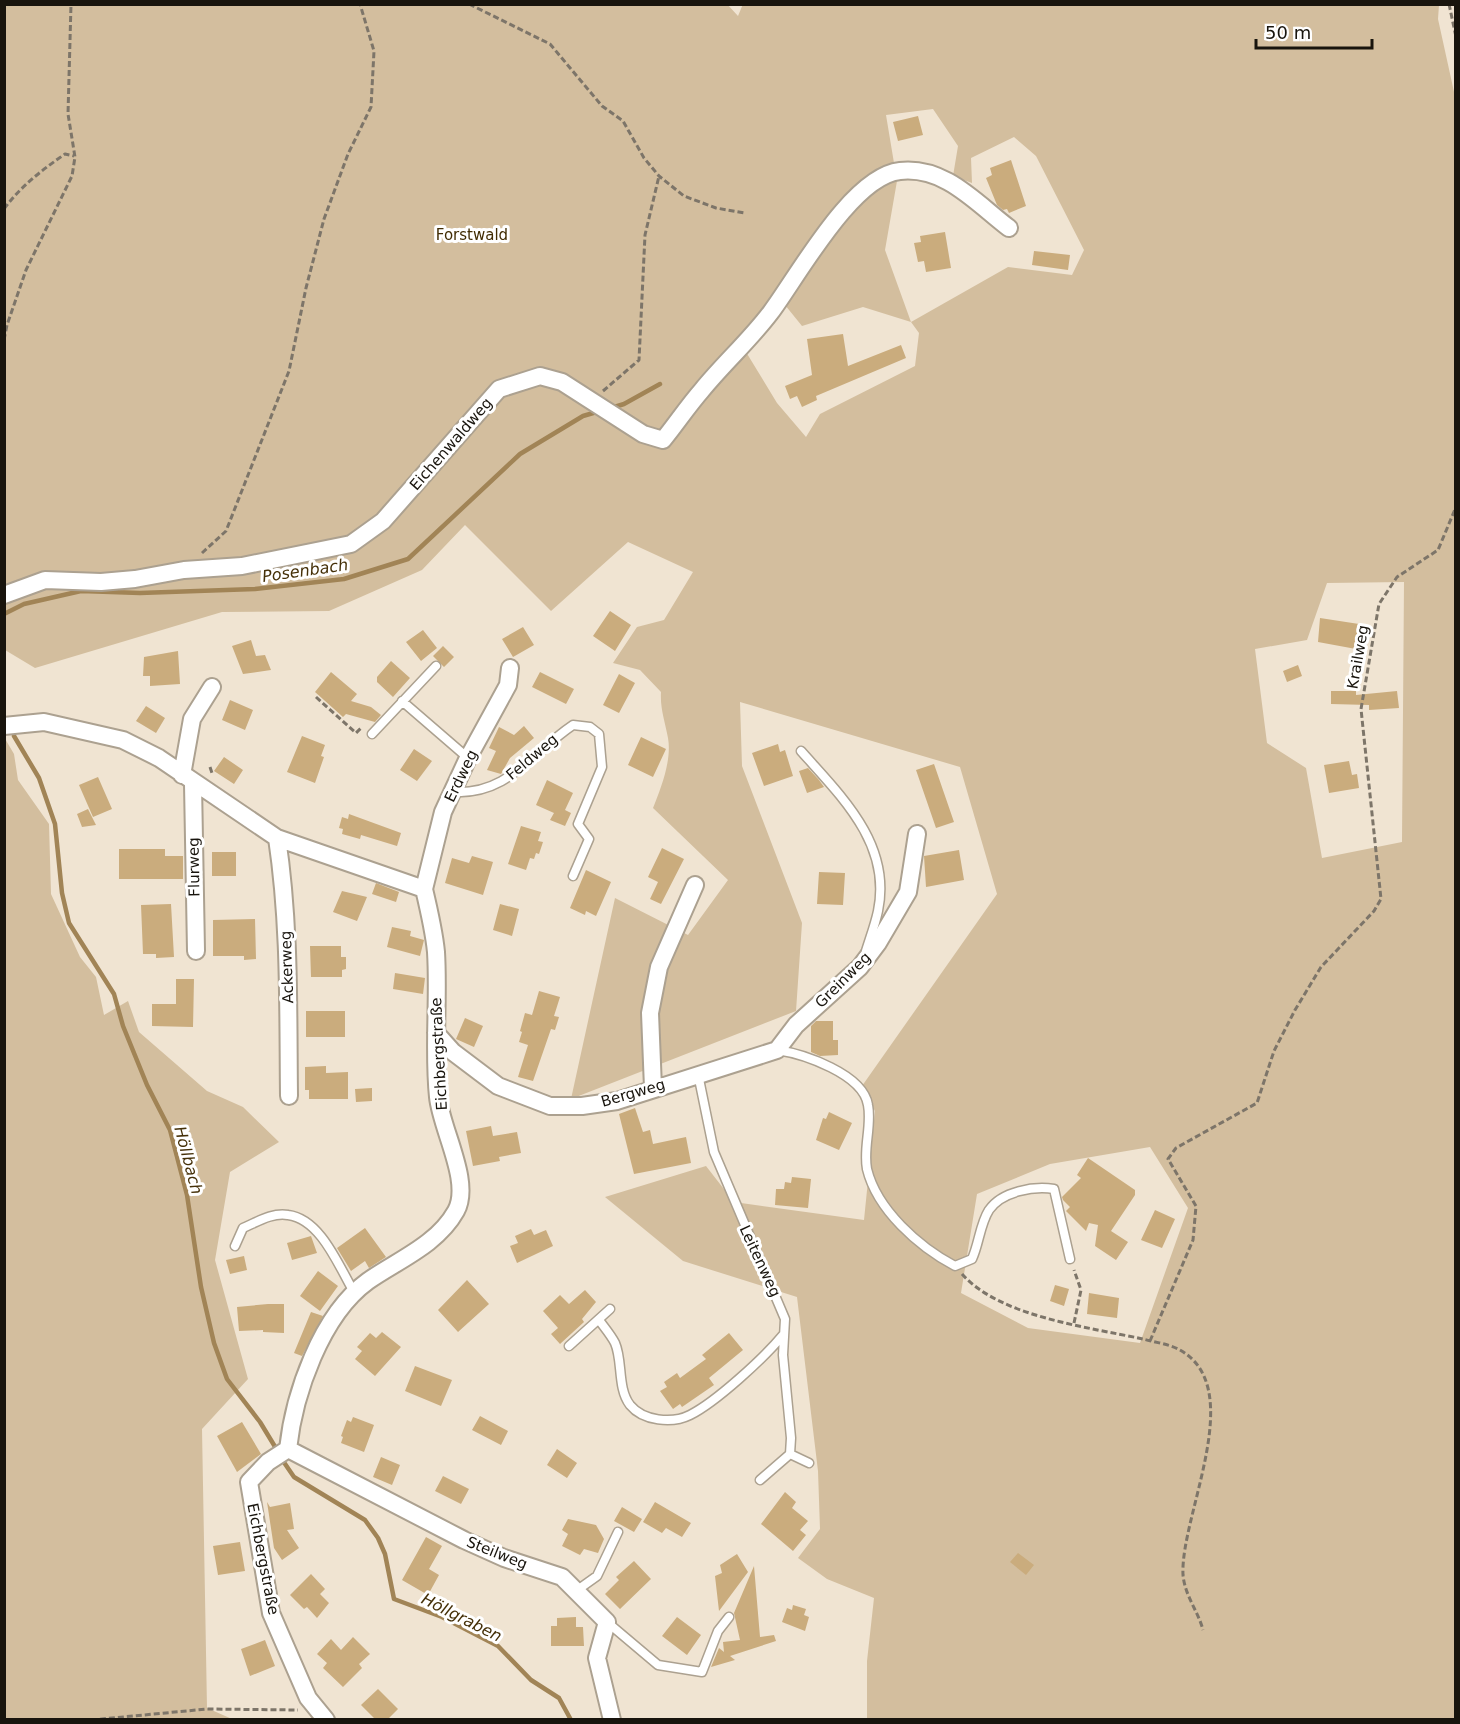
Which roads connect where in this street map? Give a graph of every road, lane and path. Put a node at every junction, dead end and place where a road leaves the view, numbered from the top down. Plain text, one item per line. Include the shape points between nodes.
1 (360, 4) edge
2 (469, 4) edge
3 (1449, 4) edge
4 (72, 7) edge
5 (1455, 37) edge
6 (75, 157) junction
7 (659, 176) junction
8 (4, 209) edge
9 (745, 213) dead end
10 (1009, 228) dead end
11 (4, 340) edge
12 (597, 403) junction
13 (1455, 507) edge
14 (184, 570) junction
15 (4, 595) edge
16 (435, 666) dead end
17 (510, 668) dead end
18 (212, 687) dead end
19 (316, 697) dead end
20 (402, 701) junction
21 (4, 726) edge
22 (356, 734) dead end
23 (372, 734) dead end
24 (801, 751) dead end
25 (468, 758) junction
26 (210, 767) dead end
27 (218, 777) dead end
28 (187, 780) junction
29 (453, 792) junction
30 (917, 834) dead end
31 (277, 838) junction
32 (573, 876) dead end
33 (695, 885) dead end
34 (424, 889) junction
35 (196, 951) dead end
36 (863, 963) junction
37 (436, 1033) junction
38 (777, 1050) junction
39 (698, 1073) junction
40 (652, 1088) junction
41 (289, 1096) dead end
42 (235, 1246) dead end
43 (1070, 1259) joint
44 (955, 1266) junction
45 (354, 1292) junction
46 (610, 1309) dead end
47 (599, 1320) junction
48 (1074, 1323) junction
49 (783, 1335) junction
50 (1150, 1341) junction
51 (569, 1346) dead end
52 (286, 1451) junction
53 (790, 1454) junction
54 (810, 1463) dead end
55 (760, 1480) dead end
56 (618, 1532) dead end
57 (576, 1592) junction
58 (729, 1617) dead end
59 (607, 1622) junction
60 (1203, 1630) dead end
61 (322, 1715) edge
62 (91, 1719) edge
63 (612, 1719) edge

1 - 14 path via 374,51 371,107 348,154 324,219 289,371 226,531
2 - 7 path via 550,44 602,106 623,121
3 - 5 path
4 - 6 path via 68,114
6 - 8 path via 65,154 45,168
6 - 11 path via 72,176 26,270
7 - 9 path via 684,196
7 - 12 path via 645,235 639,360
10 - 12 street, Eichenwaldweg via 944,177 898,171 877,180 833,221 771,312 663,440 643,434
12 - 14 street, Eichenwaldweg via 562,381 540,376 499,389 383,521 351,544 242,566
13 - 50 path, Krailweg via 1438,550 1397,577 1379,604 1361,709 1381,899 1310,984 1274,1051 1257,1102 1176,1148 1168,1159 1196,1206 1193,1240
14 - 15 street, Eichenwaldweg via 101,582 45,580
16 - 20 lane
17 - 25 street, Erdweg via 508,685
18 - 28 street, Flurweg via 192,719
19 - 22 path
20 - 23 lane
20 - 25 lane
21 - 28 street via 44,722 123,740 159,758
24 - 36 lane via 856,814 875,856 879,900
25 - 29 street, Erdweg
26 - 27 path via 210,772
28 - 31 street
28 - 35 street, Flurweg
29 - 32 lane, Feldweg via 497,786 573,725 590,727 598,734 602,767 578,824 589,839
29 - 34 street, Erdweg via 443,812
30 - 36 street, Greinweg via 908,892
31 - 34 street
31 - 41 street, Ackerweg via 288,964
33 - 40 street via 657,978 650,1012
34 - 37 street, Eichbergstraße via 436,951
36 - 38 street, Greinweg via 796,1025
37 - 40 street, Bergweg via 453,1053 498,1086 550,1106 617,1101
37 - 45 street, Eichbergstraße via 438,1097 460,1180 458,1208 437,1234 408,1258
38 - 39 street, Bergweg
38 - 44 lane via 819,1062 855,1083 865,1095 865,1156 875,1189 901,1224
39 - 40 street, Bergweg
39 - 49 lane, Leitenweg via 714,1152 782,1308
42 - 45 lane via 243,1228 270,1217 288,1215 310,1224
43 - 44 lane via 1054,1190 1042,1187 999,1200 987,1215 972,1259
43 - 48 path via 1081,1290
44 - 48 path via 972,1285 1017,1308
45 - 52 street, Eichbergstraße via 307,1371 294,1408
46 - 47 lane
47 - 49 lane via 615,1343 629,1403 637,1411 663,1420 687,1417 704,1407
47 - 51 lane
48 - 50 path
49 - 53 lane, Leitenweg
50 - 60 path via 1178,1349 1195,1363 1210,1398 1207,1446 1183,1573 1186,1592
52 - 57 street, Steilweg via 504,1558 562,1577
52 - 61 street, Eichbergstraße via 268,1462 249,1482 271,1613 308,1698
53 - 54 lane
53 - 55 lane
56 - 57 lane via 597,1576
57 - 59 street, Steilweg
58 - 59 lane via 718,1631 702,1672 658,1665
59 - 63 street via 597,1658
61 - 62 path via 207,1709

